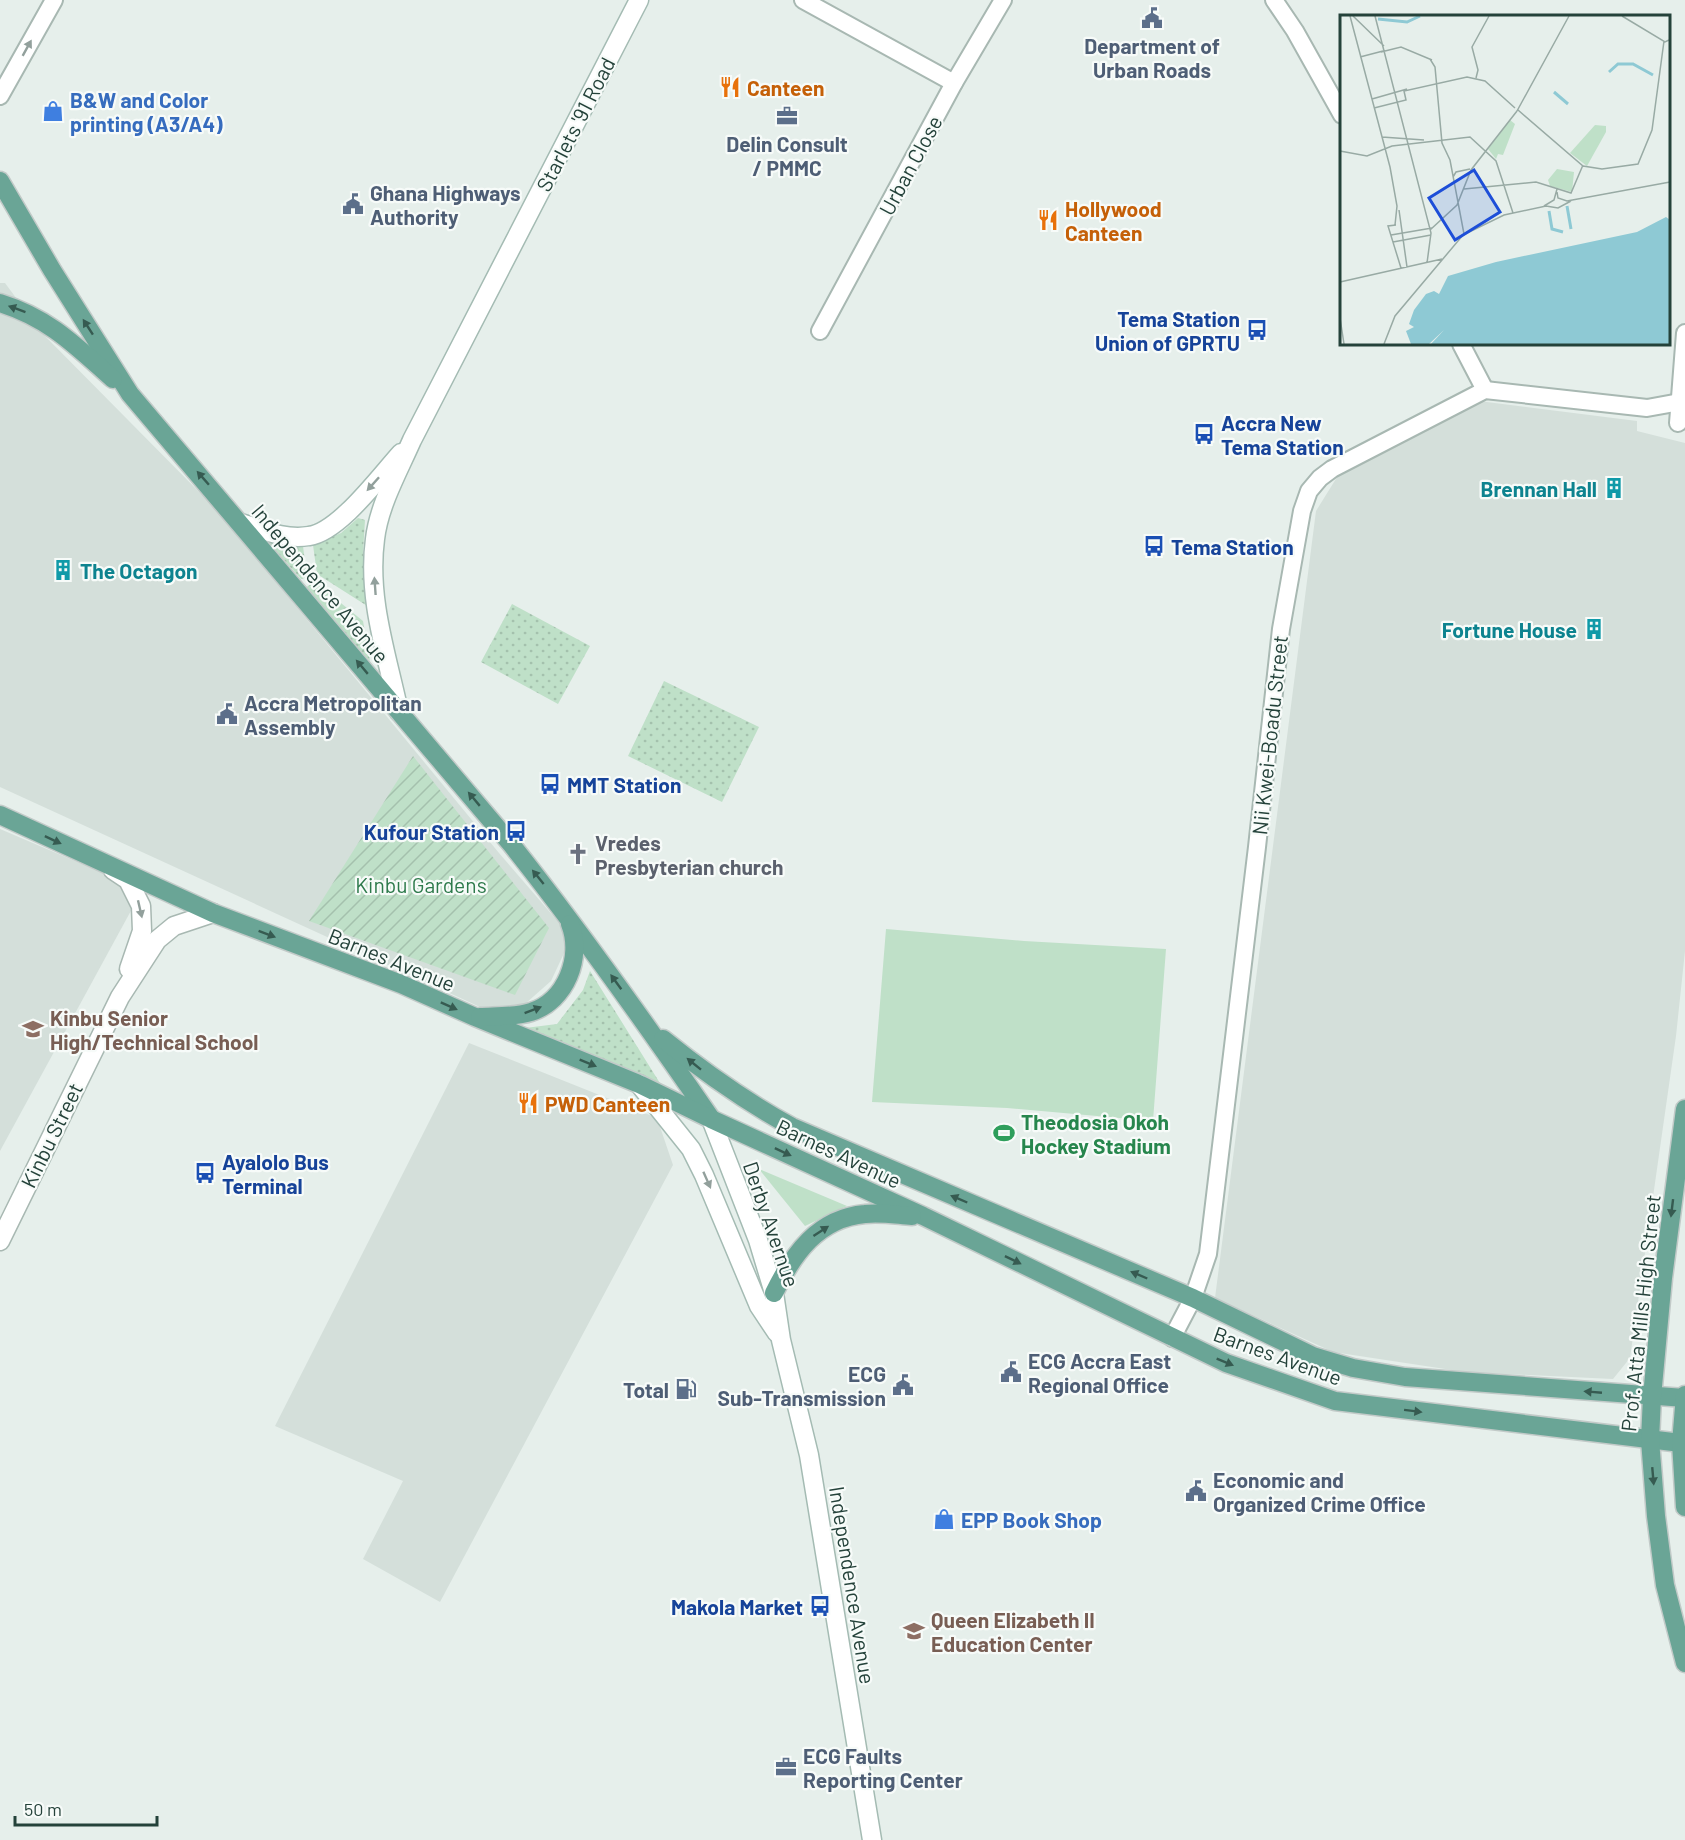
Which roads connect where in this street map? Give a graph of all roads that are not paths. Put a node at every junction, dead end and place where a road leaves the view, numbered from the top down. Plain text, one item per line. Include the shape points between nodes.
1 (54, 0) edge
2 (639, 0) edge
3 (803, 0) edge
4 (1003, 0) edge
5 (1274, 0) edge
6 (954, 82) junction
7 (0, 96) edge
8 (1340, 113) edge
9 (0, 181) edge
10 (0, 303) edge
11 (820, 331) dead end
12 (1685, 333) edge
13 (1462, 345) edge
14 (1485, 390) junction
15 (130, 394) junction
16 (1682, 401) edge
17 (1647, 408) junction
18 (1681, 423) edge
19 (412, 440) junction
20 (241, 523) junction
21 (399, 712) junction
22 (0, 815) edge
23 (105, 865) junction
24 (564, 910) junction
25 (213, 913) junction
26 (120, 997) junction
27 (475, 1017) junction
28 (650, 1029) junction
29 (639, 1083) junction
30 (1685, 1109) edge
31 (711, 1119) junction
32 (923, 1216) junction
33 (0, 1241) edge
34 (774, 1293) junction
35 (1192, 1298) junction
36 (1172, 1338) junction
37 (781, 1340) junction
38 (1652, 1397) junction
39 (1685, 1397) edge
40 (1650, 1440) junction
41 (1681, 1443) junction
42 (1685, 1507) edge
43 (1685, 1663) edge
44 (872, 1840) edge

7 -> 1 street
2 - 19 main road, Starlets '91 Road
3 - 6 street
4 - 6 street, Urban Close
5 - 8 street
6 - 11 street, Urban Close
15 -> 9 main road, Independence Avenue
15 -> 10 main road via 44,321
12 - 16 street
13 - 14 street
14 - 17 street
14 - 35 street, Nii Kwei-Boadu Street via 1332,469 1309,491 1302,512 1281,629 1208,1254
20 -> 15 main road, Independence Avenue
16 - 17 street
16 - 18 street
17 - 18 street
19 -> 20 main road, Starlets '91 Road via 346,514 325,531 309,536 278,536
21 -> 19 main road, Starlets '91 Road via 375,598 375,539 384,503
21 -> 20 main road, Independence Avenue
24 -> 21 main road, Independence Avenue
22 -> 23 main road, Barnes Avenue
23 - 25 main road, Barnes Avenue
23 -> 26 main road via 128,880 141,906 142,931
27 -> 24 main road via 531,1012 546,1004 565,985 575,961 574,936
28 -> 24 main road, Independence Avenue
25 - 26 main road via 174,926 157,940
25 -> 27 main road, Barnes Avenue via 401,984
26 - 33 main road, Kinbu Street
27 -> 29 main road, Barnes Avenue
28 - 31 main road, Derby Avernue
35 -> 28 main road, Barnes Avenue via 792,1127 710,1077
29 - 31 main road, Barnes Avenue
29 -> 37 main road, Derby Avernue via 691,1149 759,1306
30 -> 38 main road, Prof. Atta Mills High Street
31 -> 32 main road, Barnes Avenue
31 - 34 main road, Derby Avernue
34 -> 32 main road via 799,1250 830,1224 868,1213
32 -> 36 main road, Barnes Avenue
34 - 37 main road, Derby Avernue
35 - 36 street, Nii Kwei-Boadu Street
38 -> 35 main road, Barnes Avenue via 1405,1377 1353,1368 1313,1356
36 -> 40 main road, Barnes Avenue via 1226,1363 1335,1401
37 - 44 main road, Independence Avenue via 809,1455
38 - 39 main road, Barnes Avenue
38 - 40 main road, Prof. Atta Mills High Street
39 - 41 main road
40 - 41 main road, Barnes Avenue
40 -> 43 main road, Prof. Atta Mills High Street via 1665,1585
41 - 42 main road

